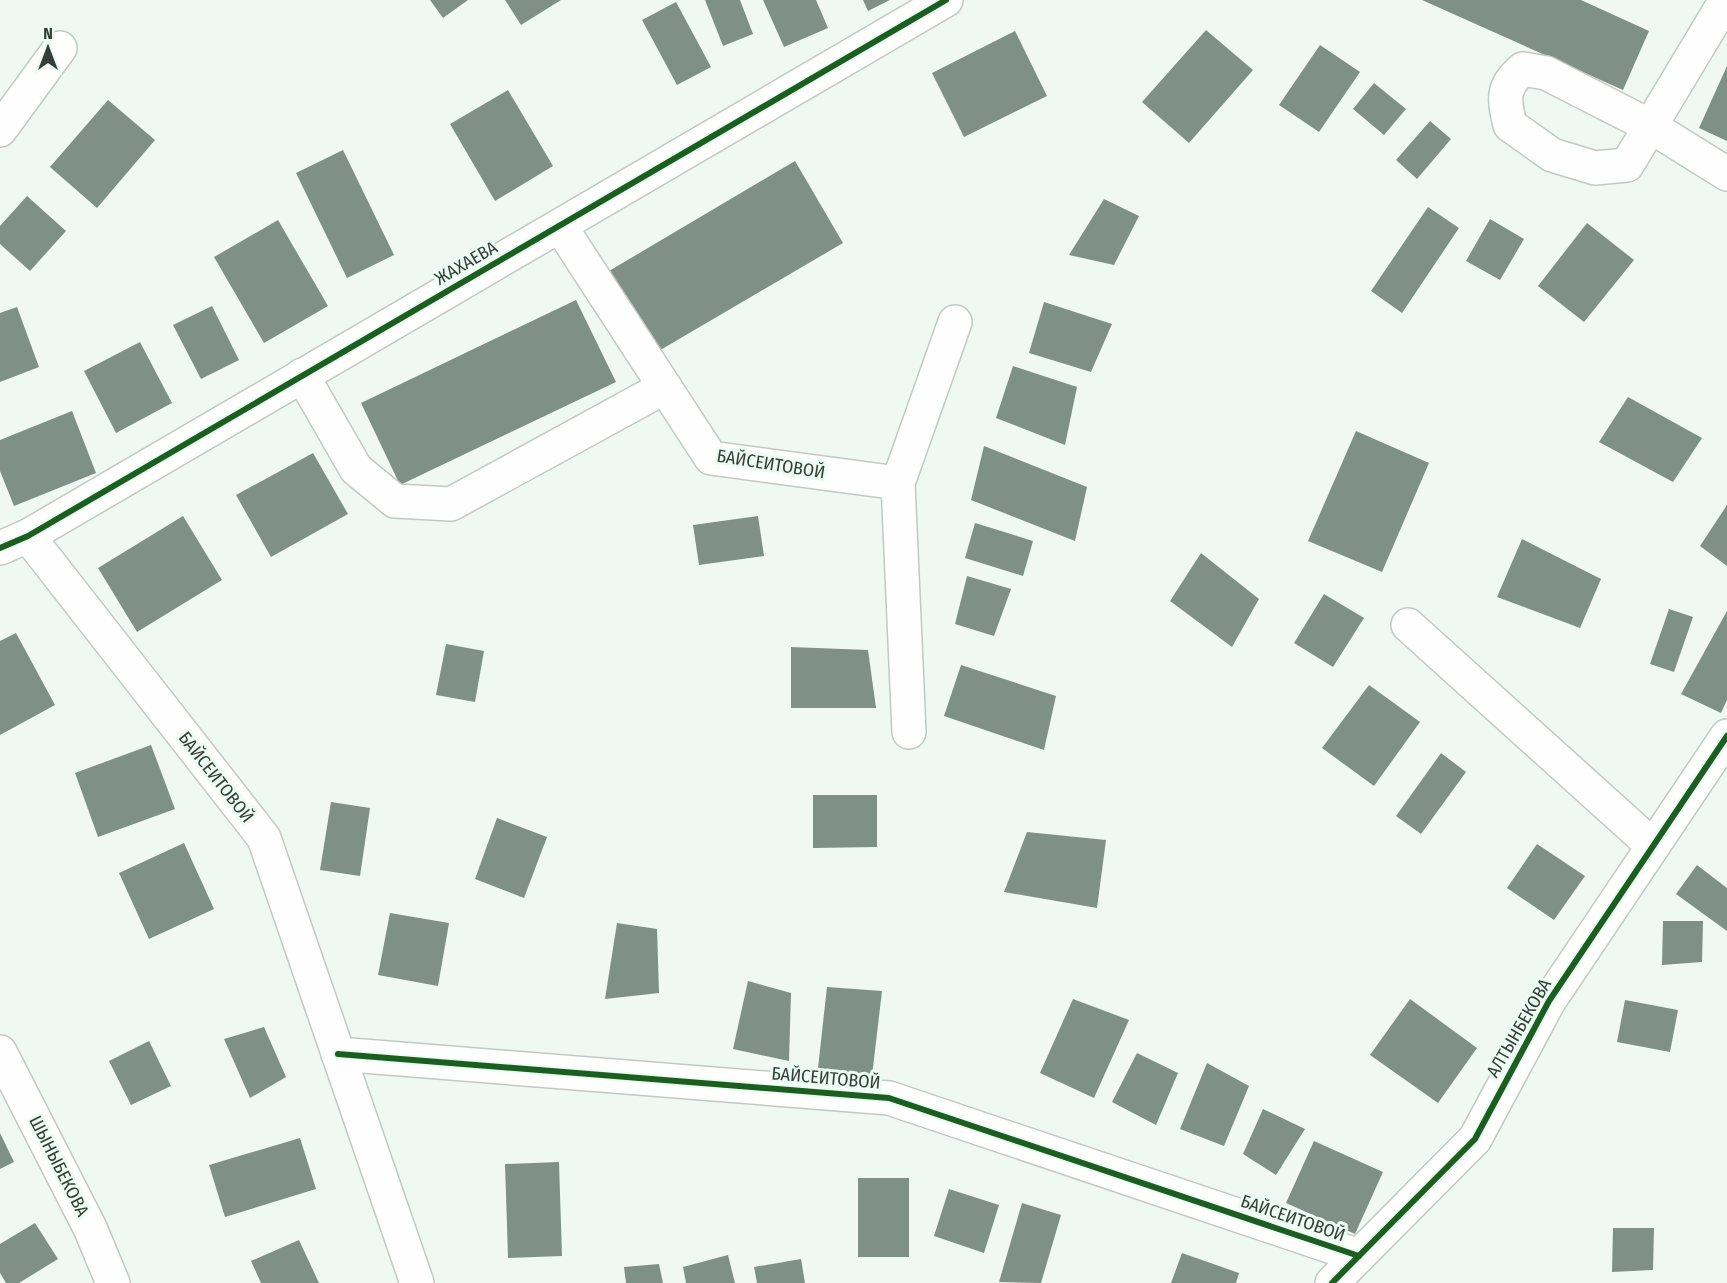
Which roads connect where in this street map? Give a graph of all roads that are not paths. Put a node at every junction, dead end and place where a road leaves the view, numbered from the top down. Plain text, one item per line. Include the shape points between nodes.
1 (946, 0) edge
2 (1726, 0) edge
3 (60, 48) dead end
4 (0, 130) edge
5 (1727, 174) edge
6 (560, 226) junction
7 (955, 322) dead end
8 (302, 375) junction
9 (665, 387) junction
10 (898, 483) junction
11 (14, 542) edge
12 (1408, 625) dead end
13 (909, 732) dead end
14 (1727, 736) edge
15 (1653, 846) junction
16 (0, 1052) edge
17 (338, 1054) junction
18 (1359, 1256) junction
19 (113, 1283) edge
20 (417, 1283) edge
21 (1332, 1283) edge

1 - 6 street, ЖАХАЕВА
2 - 5 street via 1650,126
3 - 4 street
6 - 8 street, ЖАХАЕВА
6 - 9 street, БАЙСЕИТОВОЙ
7 - 10 street
8 - 9 street via 356,469 395,501 451,504
8 - 11 street, ЖАХАЕВА
9 - 10 street, БАЙСЕИТОВОЙ via 711,458
10 - 13 street
11 - 17 street, БАЙСЕИТОВОЙ via 264,838
12 - 15 street
14 - 15 street, АЛТЫНБЕКОВА
15 - 18 street, АЛТЫНБЕКОВА via 1549,1000 1474,1139
16 - 19 street, ШЫНЫБЕКОВА via 90,1228
17 - 18 street, БАЙСЕИТОВОЙ via 889,1098
17 - 20 street, БАЙСЕИТОВОЙ
18 - 21 street, АЛТЫНБЕКОВА

